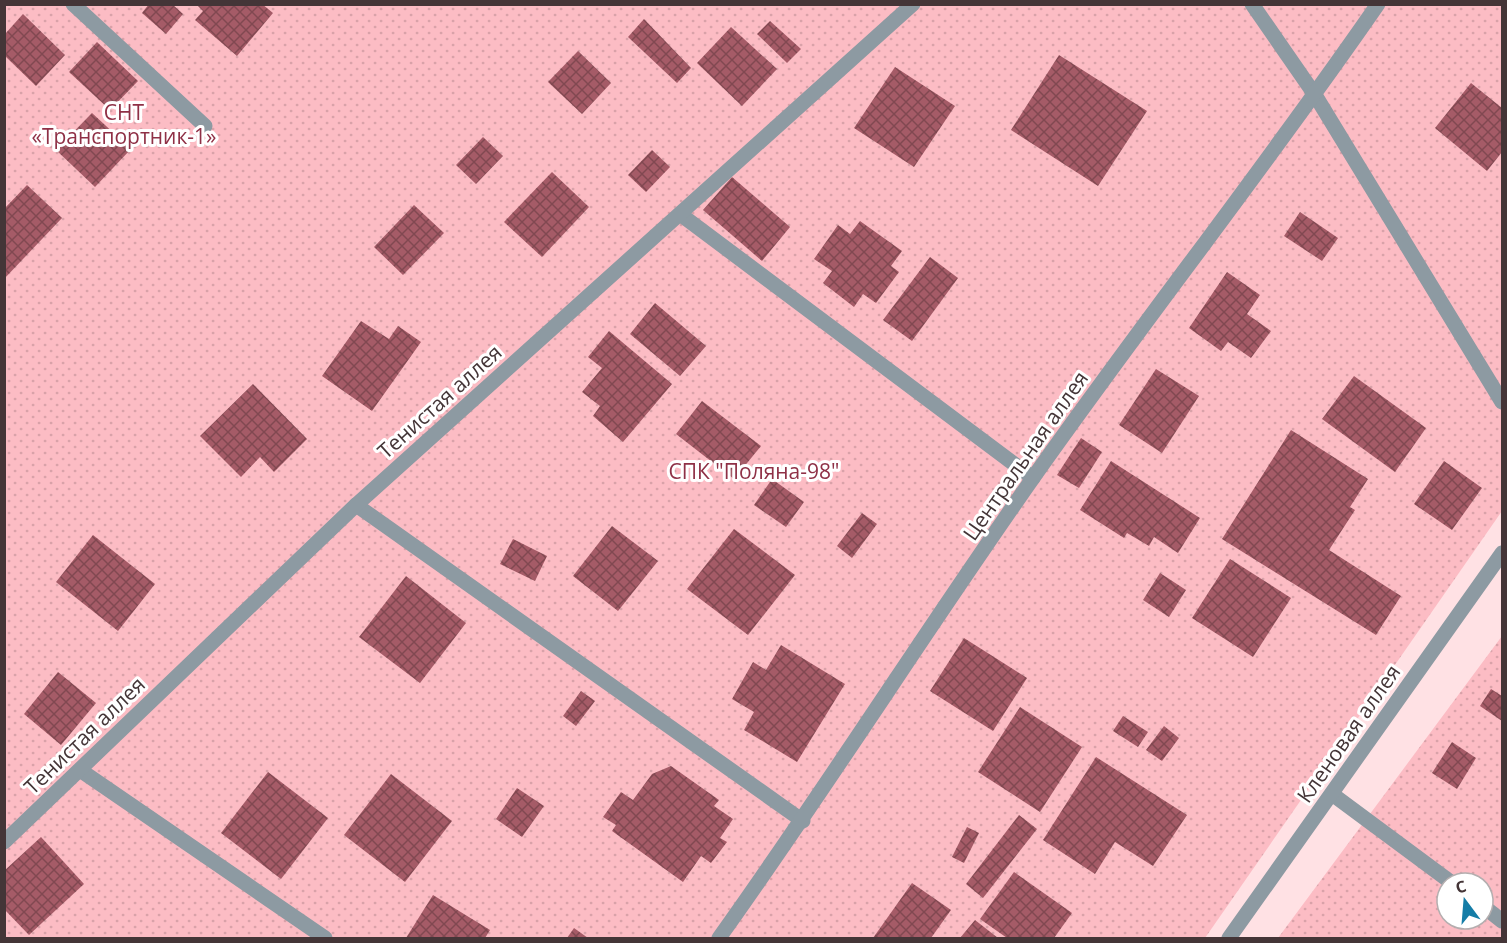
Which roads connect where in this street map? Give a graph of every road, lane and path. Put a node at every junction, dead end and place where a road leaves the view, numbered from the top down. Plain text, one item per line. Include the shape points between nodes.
1 (73, 4) edge
2 (913, 4) edge
3 (1252, 4) edge
4 (1378, 4) edge
5 (1315, 95) junction
6 (205, 126) dead end
7 (680, 214) junction
8 (1503, 402) edge
9 (1033, 478) junction
10 (357, 505) junction
11 (1503, 553) edge
12 (80, 770) junction
13 (1332, 794) junction
14 (803, 821) junction
15 (4, 842) edge
16 (1436, 871) edge
17 (325, 939) edge
18 (719, 939) edge
19 (1229, 939) edge

1 - 6 street
2 - 7 street, Тенистая аллея
3 - 5 street
4 - 5 street, Центральная аллея
5 - 8 street
5 - 9 street, Центральная аллея
7 - 9 street
7 - 10 street, Тенистая аллея
9 - 14 street, Центральная аллея
10 - 12 street, Тенистая аллея
10 - 14 street
11 - 13 street, Кленовая аллея
12 - 15 street, Тенистая аллея
12 - 17 street
13 - 16 street
13 - 19 street, Кленовая аллея
14 - 18 street, Центральная аллея

